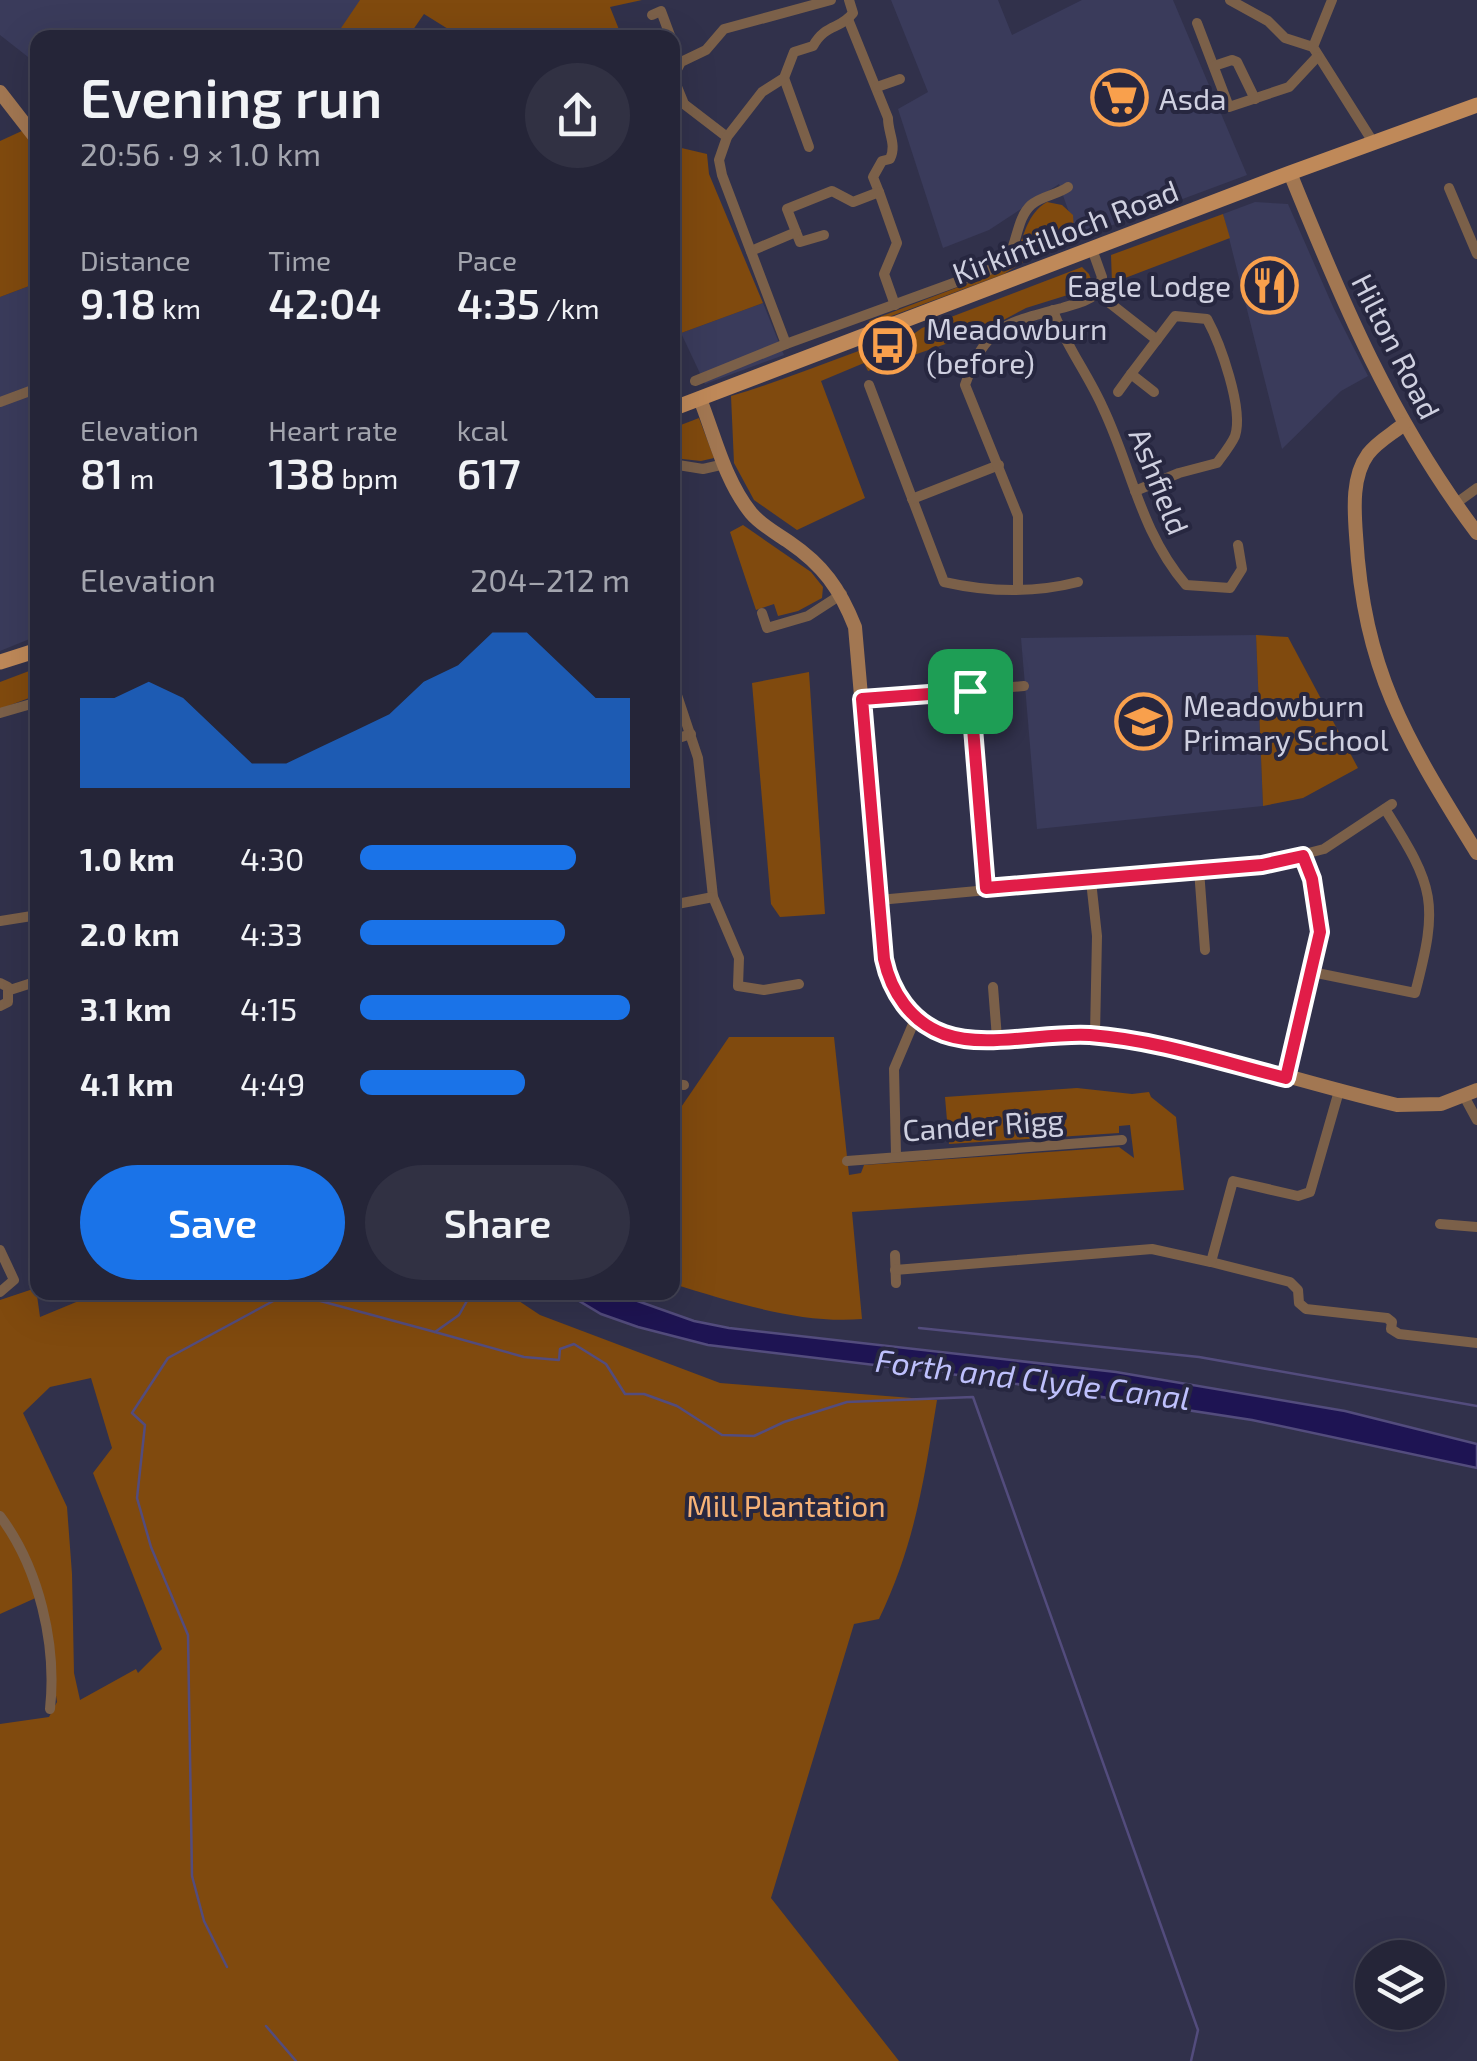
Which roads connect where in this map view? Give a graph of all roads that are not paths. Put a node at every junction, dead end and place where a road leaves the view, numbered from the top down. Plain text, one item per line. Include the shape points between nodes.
1 (830, 0) edge
2 (849, 0) edge
3 (1230, 0) edge
4 (1332, 0) edge
5 (652, 15) dead end
6 (848, 20) junction
7 (1197, 23) dead end
8 (668, 30) edge
9 (1315, 52) junction
10 (681, 62) edge
11 (1214, 66) junction
12 (784, 78) junction
13 (900, 79) dead end
14 (877, 87) junction
15 (0, 92) edge
16 (680, 94) edge
17 (1254, 99) junction
18 (1477, 105) edge
19 (30, 131) edge
20 (727, 137) junction
21 (1373, 142) junction
22 (810, 147) dead end
23 (1290, 173) junction
24 (1068, 188) dead end
25 (1450, 188) dead end
26 (879, 192) junction
27 (796, 232) junction
28 (824, 235) dead end
29 (1092, 249) junction
30 (750, 251) junction
31 (1477, 254) edge
32 (1097, 293) junction
33 (895, 304) junction
34 (1054, 310) junction
35 (1157, 340) junction
36 (786, 344) junction
37 (1131, 374) junction
38 (695, 381) dead end
39 (869, 384) dead end
40 (30, 391) edge
41 (1118, 392) dead end
42 (1154, 392) dead end
43 (700, 398) junction
44 (0, 402) edge
45 (680, 406) edge
46 (1404, 424) junction
47 (726, 464) junction
48 (680, 465) edge
49 (999, 465) junction
50 (1477, 488) edge
51 (1134, 491) junction
52 (912, 499) junction
53 (1455, 504) junction
54 (1477, 533) edge
55 (1238, 545) dead end
56 (1078, 582) dead end
57 (1018, 590) junction
58 (842, 594) junction
59 (762, 613) dead end
60 (30, 653) edge
61 (0, 662) edge
62 (1024, 686) dead end
63 (970, 691) junction
64 (862, 699) junction
65 (680, 703) edge
66 (30, 704) edge
67 (0, 713) edge
68 (691, 734) junction
69 (680, 737) edge
70 (1477, 853) edge
71 (1303, 856) junction
72 (1198, 870) junction
73 (1091, 880) junction
74 (986, 888) junction
75 (713, 897) junction
76 (879, 900) junction
77 (680, 903) edge
78 (30, 916) edge
79 (0, 921) edge
80 (1205, 950) dead end
81 (1312, 972) junction
82 (30, 982) edge
83 (799, 984) dead end
84 (5, 987) edge
85 (993, 988) dead end
86 (0, 1006) edge
87 (916, 1017) junction
88 (1095, 1035) junction
89 (997, 1038) junction
90 (1286, 1078) junction
91 (1339, 1091) junction
92 (1471, 1093) edge
93 (1477, 1120) edge
94 (1122, 1140) dead end
95 (896, 1155) junction
96 (847, 1160) dead end
97 (1440, 1224) dead end
98 (1477, 1228) edge
99 (0, 1250) edge
100 (895, 1255) dead end
101 (1212, 1262) junction
102 (895, 1270) junction
103 (896, 1282) dead end
104 (0, 1292) edge
105 (1477, 1343) edge
106 (0, 1516) edge
107 (50, 1709) dead end

1 - 10 street via 724,29 706,50
2 - 6 street via 854,13
3 - 9 street
4 - 9 street
5 - 8 street via 661,11
6 - 12 street via 794,52
6 - 14 street
7 - 11 street
9 - 17 street via 1288,87
9 - 21 street
11 - 17 street via 1237,62
11 - 17 street via 1230,108
12 - 20 street via 762,92
12 - 22 street
13 - 14 street
14 - 26 street via 894,145 873,177
15 - 19 street
16 - 20 street
18 - 21 main road, Kirkintilloch Road
20 - 30 street via 722,175
21 - 23 main road, Kirkintilloch Road
23 - 29 main road, Kirkintilloch Road
23 - 46 street, Hilton Road via 1334,285
24 - 33 street, Kirkintilloch Road via 1027,210 1003,265
25 - 31 street
26 - 27 street via 852,202 832,191 800,202 787,209
26 - 33 street via 897,243 884,274
27 - 28 street via 800,242
27 - 30 street
29 - 32 street via 1102,277
29 - 43 main road, Kirkintilloch Road
30 - 36 street
32 - 34 street
32 - 35 street
33 - 36 street, Kirkintilloch Road
34 - 49 street via 1017,319 976,353 966,385
34 - 51 street, Ashfield via 1105,411
35 - 37 street
35 - 51 street via 1176,316 1206,319 1233,397 1235,436 1217,464
36 - 38 street, Kirkintilloch Road
37 - 41 street
37 - 42 street
39 - 52 street
40 - 44 street
43 - 45 main road, Kirkintilloch Road
43 - 47 street
46 - 53 street, Hilton Road
46 - 70 street via 1367,455 1358,474 1354,513 1364,614 1408,740
47 - 48 street
47 - 58 street via 735,492 755,518 811,556
49 - 52 street
49 - 57 street via 1018,516
50 - 53 street
51 - 55 street, Ashfield via 1148,529 1186,585 1230,588 1242,569
52 - 57 street via 944,582
53 - 54 street, Hilton Road
56 - 57 street
58 - 59 street via 808,616 767,628
58 - 64 street via 855,626
60 - 61 main road
62 - 63 street
63 - 64 street
63 - 74 street
64 - 76 street
65 - 68 street
66 - 67 street
68 - 69 street
68 - 75 street
71 - 72 street
71 - 81 street via 1320,932
71 - 81 street via 1388,807 1427,885 1431,912 1415,993
72 - 73 street
72 - 80 street
73 - 74 street
73 - 88 street
74 - 76 street
75 - 77 street
75 - 83 street via 739,958 738,986
76 - 87 street via 886,970
78 - 79 street
81 - 90 street
82 - 84 street
84 - 86 street via 8,1002
85 - 89 street
87 - 89 street via 956,1037
87 - 95 street via 894,1069
88 - 89 street
88 - 90 street
90 - 91 street
91 - 92 street via 1418,1106
91 - 101 street via 1310,1192 1298,1196 1233,1182
92 - 93 street
94 - 95 street, Cander Rigg
95 - 96 street, Cander Rigg
97 - 98 street
99 - 104 street via 14,1280
100 - 102 street
101 - 102 street via 1152,1249
101 - 105 street via 1290,1282 1306,1309 1386,1318 1399,1334
102 - 103 street
106 - 107 street via 36,1588 53,1681

